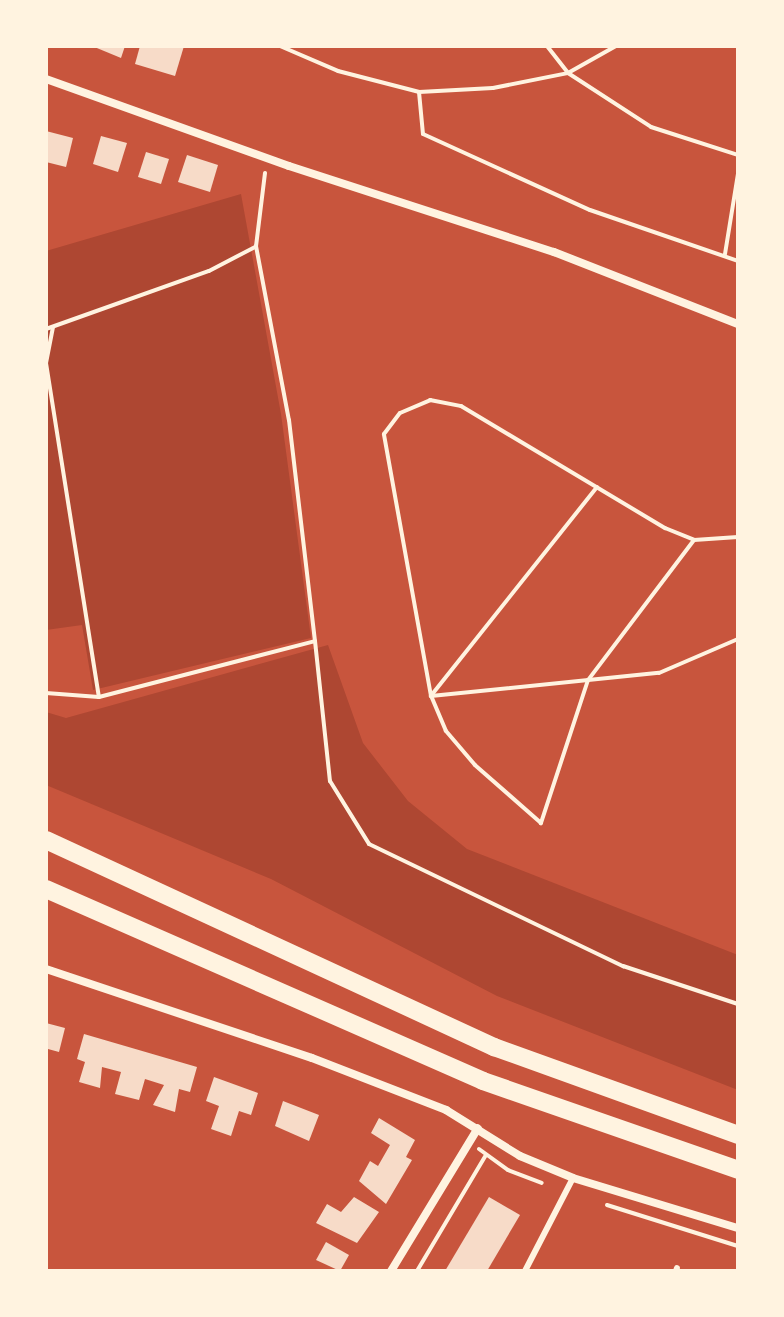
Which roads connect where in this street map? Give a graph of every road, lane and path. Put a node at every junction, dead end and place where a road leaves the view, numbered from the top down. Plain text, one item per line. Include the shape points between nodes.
1 (280, 46) edge
2 (547, 46) edge
3 (616, 46) edge
4 (568, 73) junction
5 (46, 79) edge
6 (419, 92) junction
7 (738, 155) edge
8 (270, 158) junction
9 (738, 174) edge
10 (256, 246) junction
11 (725, 254) junction
12 (738, 261) edge
13 (738, 324) edge
14 (53, 327) junction
15 (46, 329) edge
16 (597, 487) junction
17 (738, 537) edge
18 (694, 540) junction
19 (738, 639) edge
20 (315, 641) junction
21 (588, 680) junction
22 (46, 693) edge
23 (431, 696) junction
24 (99, 697) junction
25 (46, 840) edge
26 (46, 889) edge
27 (46, 969) edge
28 (738, 1004) edge
29 (478, 1128) junction
30 (738, 1135) edge
31 (486, 1155) dead end
32 (738, 1170) edge
33 (573, 1178) junction
34 (738, 1228) edge
35 (391, 1271) edge
36 (417, 1271) edge
37 (525, 1271) edge

1 - 6 path via 338,71
2 - 4 path
3 - 4 path
4 - 6 path via 493,88
4 - 7 path via 651,127
5 - 8 street
6 - 11 path via 423,134 590,210
8 - 10 path via 260,186
8 - 13 street via 554,252
9 - 11 path
10 - 14 path via 209,271
10 - 20 path via 289,420
11 - 12 path
14 - 15 path
14 - 24 path via 46,363
16 - 18 path
16 - 23 path
16 - 23 path via 461,406 430,400 400,413 392,423 384,434 392,494
17 - 18 path
18 - 21 path
19 - 21 path via 659,673
20 - 24 path
20 - 28 path via 330,781 369,844 623,966
21 - 23 path
21 - 23 path via 541,823 475,765 446,731
22 - 24 path
25 - 30 highway via 494,1047
26 - 32 highway via 483,1081
27 - 29 street via 312,1058 446,1110
29 - 33 street via 520,1156
29 - 35 street
31 - 36 path
33 - 34 street
33 - 37 lane

